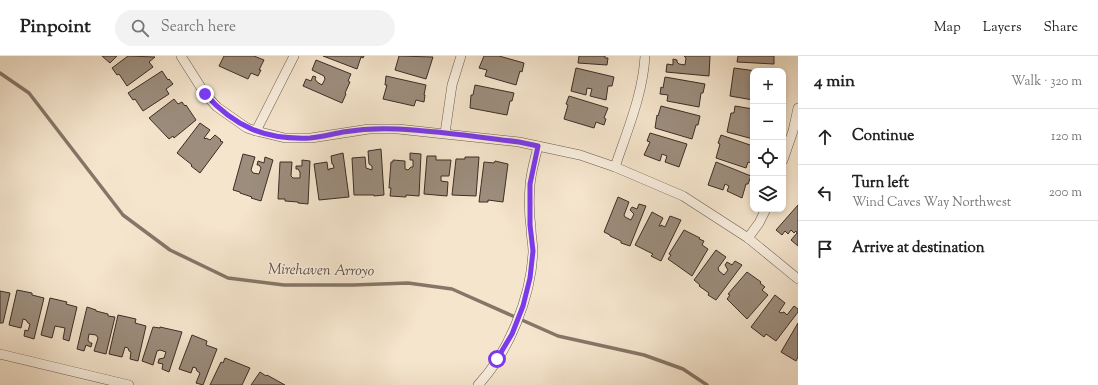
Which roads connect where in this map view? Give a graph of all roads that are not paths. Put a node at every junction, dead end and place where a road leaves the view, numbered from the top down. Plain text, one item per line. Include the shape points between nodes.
1 (180, 56) edge
2 (294, 56) edge
3 (461, 56) edge
4 (645, 56) edge
5 (798, 108) edge
6 (256, 131) junction
7 (444, 133) junction
8 (538, 146) junction
9 (786, 151) edge
10 (615, 167) junction
11 (764, 212) edge
12 (748, 238) junction
13 (798, 279) edge
14 (0, 354) edge
15 (129, 385) edge
16 (478, 385) edge

1 - 6 street via 205,94 217,107 247,128
2 - 6 street
3 - 7 street via 451,91
4 - 10 street via 639,98
5 - 9 street
6 - 7 street via 285,138 311,138 369,129
7 - 8 street
8 - 10 street via 580,155
8 - 16 street via 530,184 533,251 523,306 512,334
10 - 12 street via 683,196
11 - 12 street
12 - 13 street
14 - 15 street

